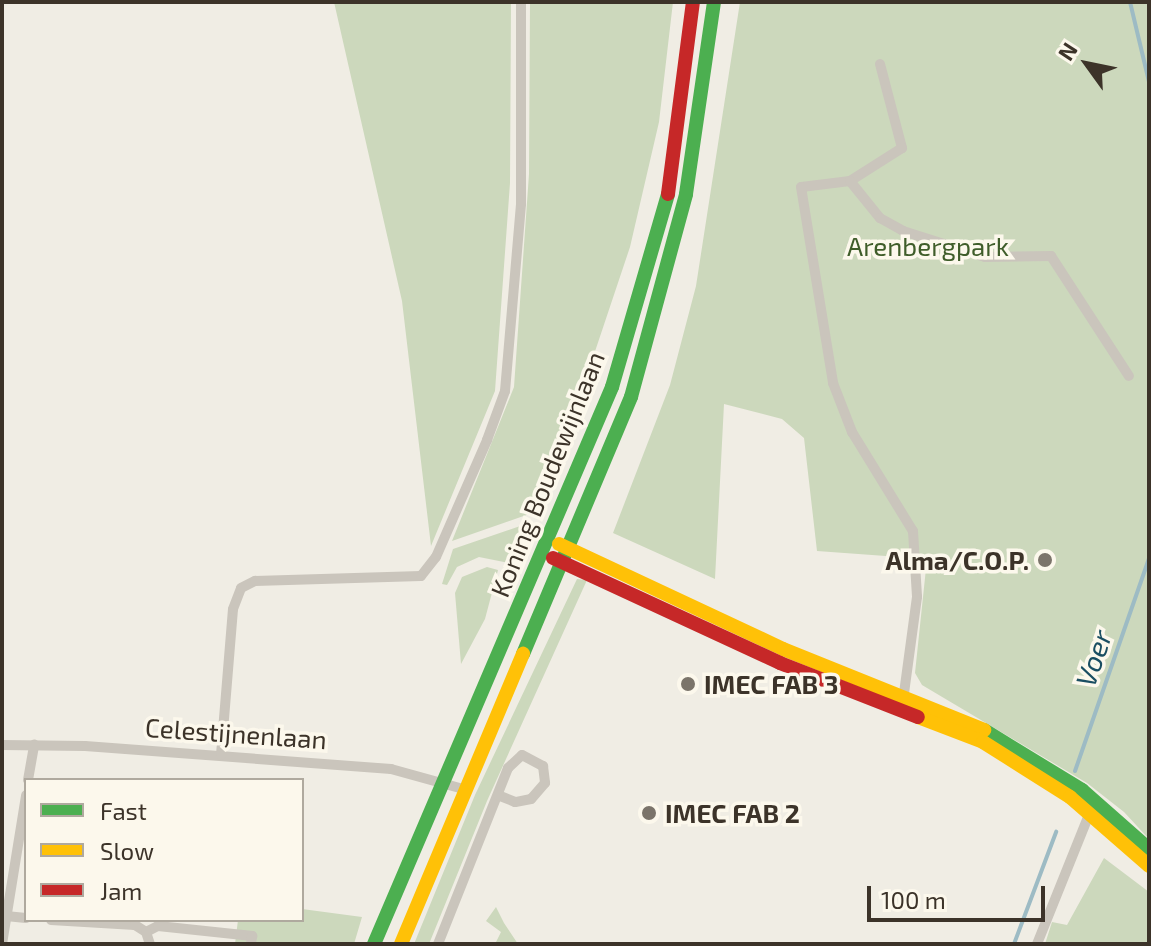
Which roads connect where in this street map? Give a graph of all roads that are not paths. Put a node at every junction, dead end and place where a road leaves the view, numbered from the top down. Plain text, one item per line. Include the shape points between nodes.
1 (521, 2) edge
2 (693, 2) edge
3 (714, 2) edge
4 (880, 64) dead end
5 (850, 181) junction
6 (1129, 376) dead end
7 (544, 546) junction
8 (567, 556) junction
9 (902, 702) junction
10 (2, 745) edge
11 (34, 745) junction
12 (221, 755) junction
13 (28, 778) edge
14 (440, 780) junction
15 (463, 789) junction
16 (498, 795) junction
17 (1092, 806) junction
18 (24, 807) edge
19 (1149, 849) edge
20 (1149, 866) edge
21 (6, 916) junction
22 (24, 918) edge
23 (85, 922) edge
24 (146, 932) junction
25 (255, 939) edge
26 (2, 944) edge
27 (150, 944) edge
28 (374, 944) edge
29 (401, 944) edge
30 (438, 944) edge
31 (1037, 944) edge

1 - 12 street via 521,200 505,391 432,565 417,577 255,581 241,588 233,609
2 - 7 main road, Koning Boudewijnlaan via 683,117 645,286 612,387
3 - 8 main road, Koning Boudewijnlaan via 696,140 660,302 626,412
4 - 5 street via 902,148
5 - 6 street via 880,218 903,231 985,257 1051,256
5 - 9 street via 801,187 833,383 852,432 913,531 917,597
7 - 8 main road
7 - 14 main road, Koning Boudewijnlaan
8 - 9 main road via 780,663
8 - 15 main road, Koning Boudewijnlaan
9 - 17 main road via 1009,742
10 - 11 street, Celestijnenlaan
11 - 12 street, Celestijnenlaan
11 - 13 street
12 - 14 street, Celestijnenlaan via 391,769
14 - 15 street, Celestijnenlaan
14 - 28 main road, Koning Boudewijnlaan
15 - 29 main road, Koning Boudewijnlaan
16 - 16 street via 515,757 528,755 543,766 545,783 531,799 515,802
16 - 30 street
17 - 19 main road
17 - 20 main road
17 - 31 street
18 - 21 street
21 - 22 street
21 - 26 street
23 - 24 street via 135,925
24 - 25 street via 158,926
24 - 27 street

